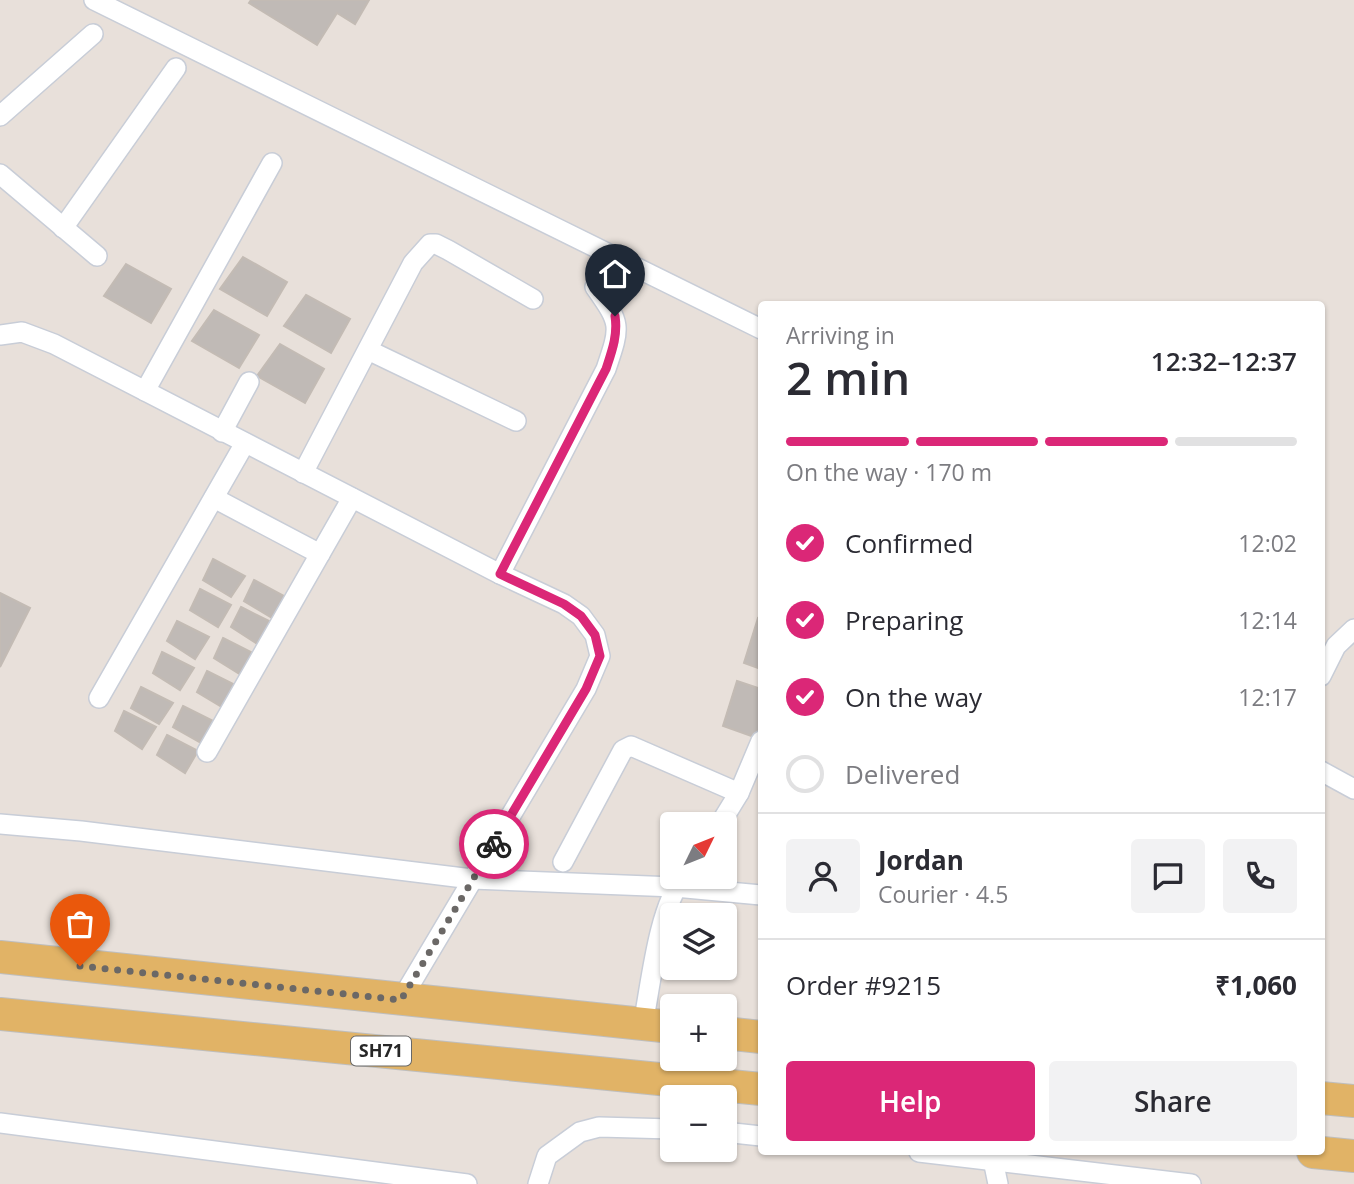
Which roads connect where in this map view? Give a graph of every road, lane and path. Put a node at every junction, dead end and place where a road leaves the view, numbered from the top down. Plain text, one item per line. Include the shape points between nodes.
1 (94, 0) edge
2 (93, 34) dead end
3 (176, 68) dead end
4 (0, 116) edge
5 (272, 163) dead end
6 (0, 174) edge
7 (63, 228) junction
8 (97, 256) dead end
9 (594, 287) dead end
10 (533, 299) dead end
11 (758, 328) edge
12 (0, 335) edge
13 (368, 350) junction
14 (248, 382) dead end
15 (145, 391) junction
16 (516, 421) dead end
17 (222, 432) junction
18 (246, 443) junction
19 (303, 473) junction
20 (214, 498) junction
21 (352, 498) junction
22 (320, 554) junction
23 (500, 574) junction
24 (1354, 629) edge
25 (1325, 668) edge
26 (99, 698) dead end
27 (758, 748) edge
28 (207, 752) dead end
29 (1325, 773) edge
30 (1354, 789) edge
31 (740, 793) junction
32 (728, 812) edge
33 (0, 824) edge
34 (563, 862) dead end
35 (472, 879) junction
36 (660, 882) edge
37 (676, 889) edge
38 (723, 889) edge
39 (758, 895) edge
40 (0, 957) edge
41 (401, 1000) junction
42 (0, 1014) edge
43 (657, 1026) edge
44 (737, 1034) edge
45 (758, 1037) edge
46 (758, 1089) edge
47 (1325, 1098) edge
48 (1354, 1101) edge
49 (0, 1123) edge
50 (660, 1129) edge
51 (737, 1133) edge
52 (758, 1136) edge
53 (1325, 1153) edge
54 (947, 1155) edge
55 (1354, 1156) edge
56 (993, 1160) junction
57 (467, 1184) edge
58 (538, 1184) edge
59 (998, 1184) edge
60 (1191, 1184) edge

1 - 11 street
2 - 4 street
3 - 7 street
5 - 15 street
6 - 7 street
7 - 8 street
9 - 23 street via 615,316 617,327 606,369
10 - 13 street via 430,244 413,263
12 - 15 street via 22,332 54,344
13 - 16 street
13 - 19 street
14 - 17 street
15 - 17 street
17 - 18 street
18 - 19 street
18 - 20 street
19 - 21 street
20 - 22 street
20 - 26 street
21 - 22 street
21 - 23 street
22 - 28 street
23 - 35 street via 581,616 595,635 600,656 586,689
24 - 25 street via 1336,646
27 - 31 street
29 - 30 street
31 - 32 street
31 - 34 street via 631,746 623,750
33 - 35 street
35 - 36 street
35 - 41 street
37 - 43 street via 666,910
38 - 39 street
40 - 41 main road
41 - 43 main road
42 - 46 main road, SH71
44 - 45 main road
47 - 48 main road
49 - 57 street
50 - 58 street via 600,1127 580,1132 547,1156
51 - 52 street
53 - 55 main road
54 - 56 street
56 - 59 street
56 - 60 street

